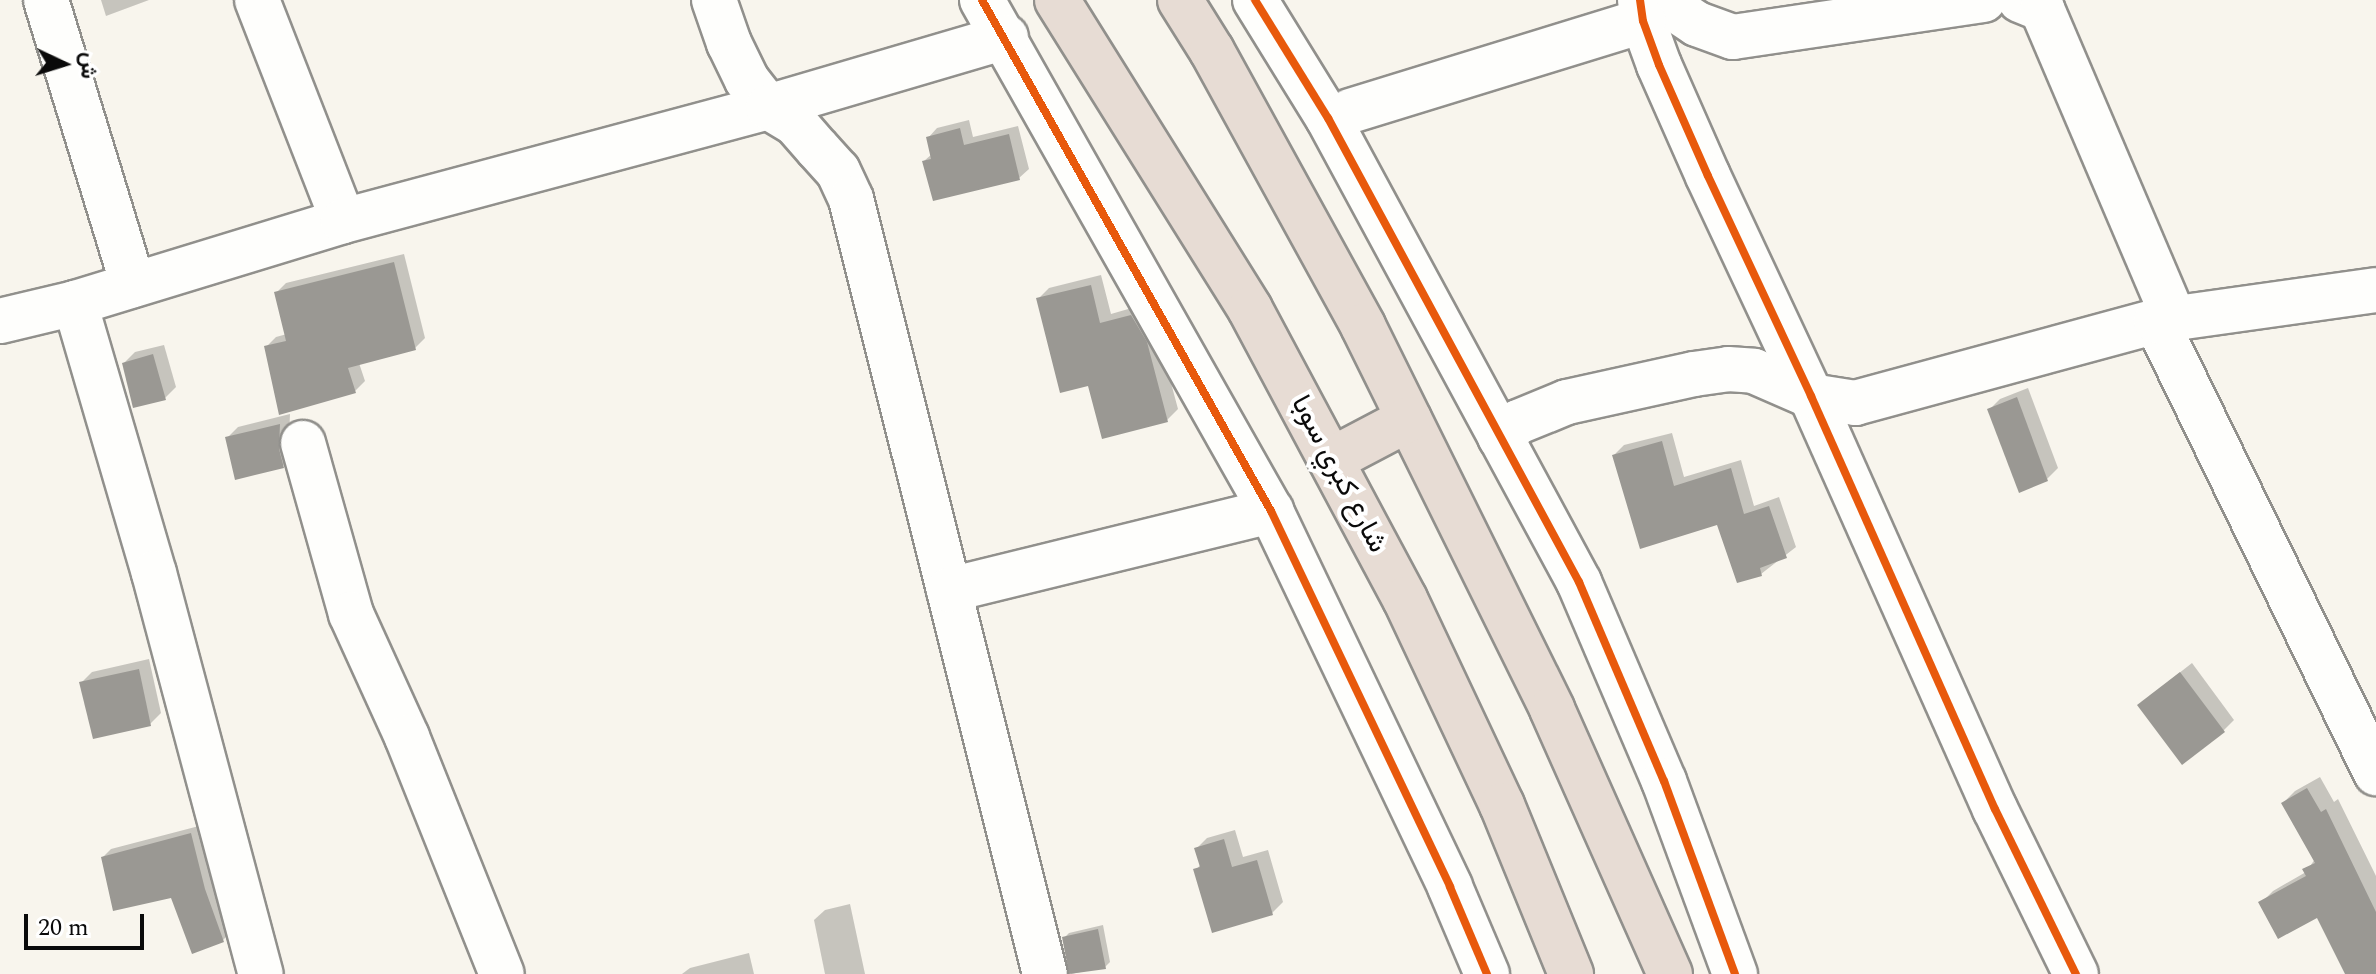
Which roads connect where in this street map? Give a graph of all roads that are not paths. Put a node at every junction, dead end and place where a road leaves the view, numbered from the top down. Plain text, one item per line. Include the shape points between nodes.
1 (46, 0) edge
2 (257, 0) edge
3 (714, 0) edge
4 (982, 0) edge
5 (1057, 0) edge
6 (1180, 0) edge
7 (1255, 0) edge
8 (1281, 0) edge
9 (1983, 0) edge
10 (2020, 0) edge
11 (1648, 7) edge
12 (1006, 37) junction
13 (768, 107) junction
14 (1350, 111) junction
15 (343, 221) junction
16 (133, 285) junction
17 (2376, 290) edge
18 (75, 303) junction
19 (2165, 320) junction
20 (0, 321) edge
21 (1811, 396) junction
22 (1409, 419) junction
23 (1509, 430) junction
24 (303, 443) dead end
25 (1331, 460) junction
26 (1271, 511) junction
27 (949, 590) junction
28 (2376, 773) edge
29 (261, 974) edge
30 (502, 974) edge
31 (1045, 974) edge
32 (1487, 974) edge
33 (1571, 974) edge
34 (1670, 974) edge
35 (1735, 974) edge
36 (2076, 974) edge

1 - 16 street
2 - 15 street
3 - 13 street via 741,68
4 - 12 street
5 - 25 highway, شارع كبري سوبا via 1250,309
6 - 22 highway via 1308,224
7 - 23 street
8 - 14 street
9 - 11 street via 1733,37
10 - 19 street via 2042,9
11 - 14 street
11 - 21 street via 1708,176
12 - 13 street
12 - 26 street
13 - 15 street
13 - 27 street via 807,136 838,171 851,199
14 - 23 street
15 - 16 street
16 - 18 street
17 - 19 street
18 - 20 street
18 - 29 street via 154,573
19 - 21 street via 1855,403
19 - 28 street
21 - 23 street via 1754,371 1728,369 1567,402
21 - 36 street via 1995,809
22 - 25 highway
22 - 34 highway via 1552,709
23 - 35 street via 1599,626 1680,821
24 - 30 street via 351,614 407,737
25 - 33 highway, شارع كبري سوبا via 1405,599 1496,791
26 - 27 street
26 - 32 street
27 - 31 street

